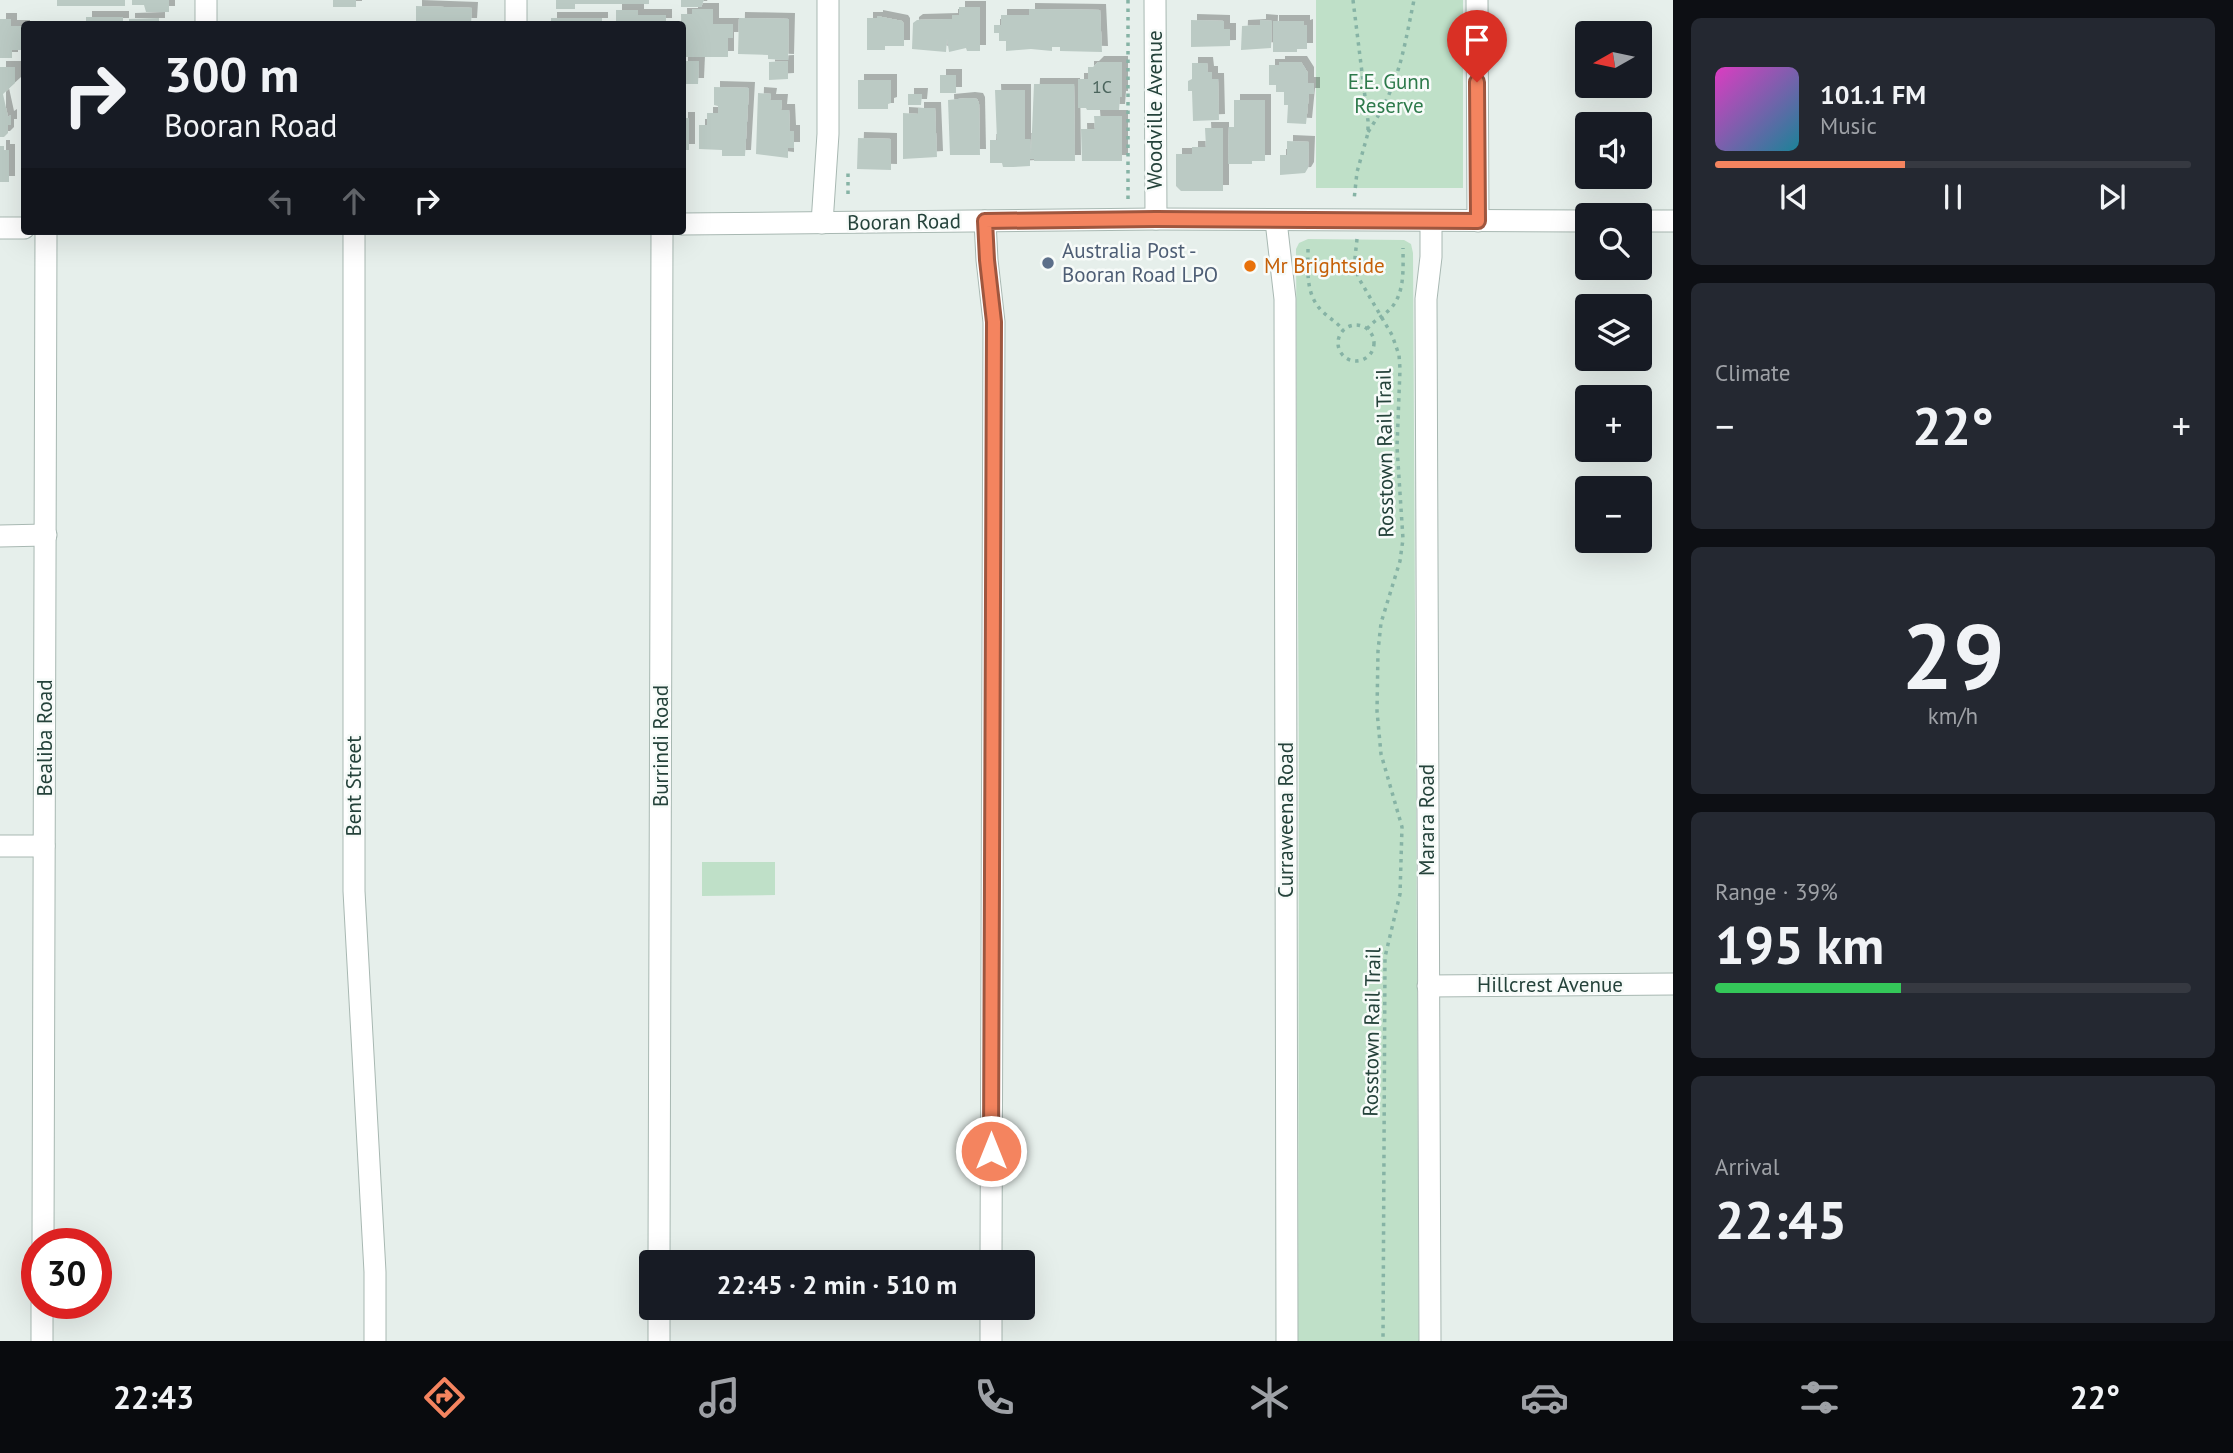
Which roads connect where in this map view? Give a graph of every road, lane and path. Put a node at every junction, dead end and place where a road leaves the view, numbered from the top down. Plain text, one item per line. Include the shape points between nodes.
1 (206, 0) edge
2 (516, 0) edge
3 (828, 0) edge
4 (1128, 0) edge
5 (1155, 0) edge
6 (1353, 0) edge
7 (1414, 0) edge
8 (1477, 0) edge
9 (206, 21) edge
10 (516, 21) edge
11 (1368, 133) junction
12 (1128, 199) dead end
13 (1354, 203) dead end
14 (1156, 219) junction
15 (994, 221) junction
16 (1283, 221) junction
17 (1425, 221) junction
18 (1478, 221) junction
19 (1575, 221) edge
20 (1652, 221) edge
21 (1673, 221) edge
22 (829, 222) junction
23 (686, 223) edge
24 (0, 228) edge
25 (21, 228) edge
26 (46, 235) edge
27 (354, 235) edge
28 (662, 235) edge
29 (1357, 239) dead end
30 (1308, 248) dead end
31 (1403, 248) dead end
32 (1382, 316) junction
33 (1367, 329) junction
34 (1343, 330) junction
35 (46, 535) junction
36 (0, 536) edge
37 (0, 846) edge
38 (44, 846) junction
39 (1673, 984) edge
40 (1428, 986) junction
41 (43, 1228) edge
42 (659, 1250) edge
43 (991, 1250) edge
44 (42, 1319) edge
45 (659, 1320) edge
46 (991, 1320) edge
47 (42, 1341) edge
48 (375, 1341) edge
49 (659, 1341) edge
50 (991, 1341) edge
51 (1287, 1341) edge
52 (1383, 1341) edge
53 (1430, 1341) edge

1 - 9 street
2 - 10 street
3 - 22 street via 828,134 836,194
4 - 12 path
5 - 14 street, Woodville Avenue
6 - 11 path
7 - 11 path via 1393,91
8 - 18 street
11 - 13 path
14 - 15 street, Booran Road
14 - 16 street, Booran Road
15 - 22 street, Booran Road
15 - 43 street via 1000,266 994,322
16 - 17 street, Booran Road
16 - 51 street, Curraweena Road via 1291,249 1285,299
17 - 18 street, Booran Road
17 - 40 street, Marara Road via 1431,257 1426,299
18 - 19 street, Booran Road
20 - 21 street
22 - 23 street, Booran Road
24 - 25 street
26 - 35 street, Bealiba Road
27 - 48 street, Bent Street via 354,891
28 - 42 street, Burrindi Road
29 - 32 path, Rosstown Rail Trail via 1358,277
30 - 34 path via 1312,296
31 - 32 path via 1400,293
32 - 33 path
32 - 52 path, Rosstown Rail Trail via 1401,369 1397,447 1403,539 1378,652 1380,741 1402,827 1400,894 1385,957
33 - 34 path via 1357,325
33 - 34 path via 1373,340 1372,352 1357,361 1345,358 1338,348
35 - 36 street
35 - 38 street, Bealiba Road
37 - 38 street
38 - 41 street, Bealiba Road
39 - 40 street, Hillcrest Avenue
40 - 53 street, Marara Road
44 - 47 street
45 - 49 street
46 - 50 street

